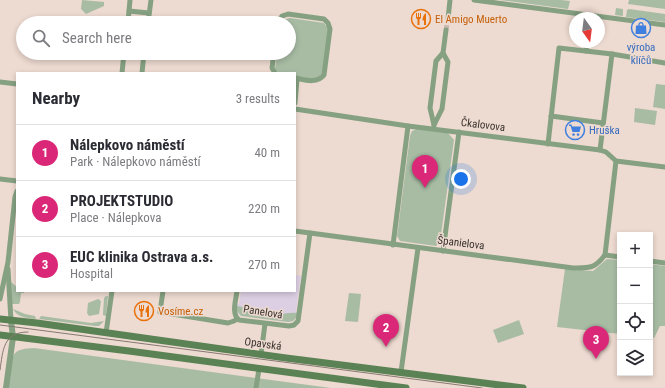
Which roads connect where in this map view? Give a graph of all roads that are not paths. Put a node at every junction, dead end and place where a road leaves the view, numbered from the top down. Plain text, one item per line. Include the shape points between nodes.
1 (130, 0) edge
2 (151, 0) edge
3 (450, 0) edge
4 (474, 0) edge
5 (129, 11) junction
6 (149, 13) junction
7 (569, 14) edge
8 (129, 16) edge
9 (149, 16) edge
10 (282, 16) edge
11 (448, 18) tunnel mouth
12 (605, 19) edge
13 (665, 25) edge
14 (446, 30) tunnel mouth
15 (586, 48) edge
16 (586, 51) junction
17 (443, 53) junction
18 (612, 54) junction
19 (123, 60) edge
20 (143, 60) edge
21 (273, 60) edge
22 (665, 64) edge
23 (122, 72) edge
24 (142, 72) edge
25 (274, 72) edge
26 (296, 79) edge
27 (0, 82) edge
28 (16, 84) edge
29 (296, 109) edge
30 (551, 116) junction
31 (603, 124) junction
32 (408, 126) junction
33 (433, 127) junction
34 (459, 132) junction
35 (548, 144) junction
36 (600, 150) junction
37 (616, 161) junction
38 (665, 167) edge
39 (0, 179) edge
40 (16, 181) edge
41 (16, 194) edge
42 (296, 231) edge
43 (310, 233) junction
44 (393, 245) junction
45 (418, 248) junction
46 (443, 251) junction
47 (605, 255) junction
48 (617, 257) edge
49 (8, 262) junction
50 (653, 262) edge
51 (665, 264) edge
52 (112, 292) edge
53 (163, 292) edge
54 (237, 292) edge
55 (0, 299) edge
56 (0, 319) edge
57 (237, 319) junction
58 (11, 320) junction
59 (265, 324) junction
60 (106, 332) junction
61 (12, 333) junction
62 (0, 335) edge
63 (261, 354) junction
64 (259, 369) junction
65 (401, 372) junction
66 (6, 388) edge
67 (256, 388) edge
68 (406, 388) edge
69 (523, 388) edge

1 - 5 street
2 - 6 street
3 - 11 street
4 - 7 street
5 - 6 street
5 - 8 street
6 - 9 street
10 - 26 street via 288,14 324,19 330,29 324,75 316,81
12 - 13 street
14 - 17 street
15 - 16 street
16 - 18 street
16 - 30 street via 559,48
17 - 33 street via 436,61 430,108
17 - 33 street via 448,62 442,109
18 - 22 street
18 - 31 street
19 - 23 street
20 - 24 street
21 - 25 street
27 - 28 street
29 - 32 street, Čkalovova
30 - 31 street
30 - 35 street
31 - 36 street
32 - 33 street, Čkalovova
32 - 44 street
33 - 34 street, Čkalovova
34 - 35 street, Čkalovova
34 - 46 street
35 - 36 street, Čkalovova
36 - 37 street, Čkalovova
37 - 38 street, Čkalovova
37 - 47 street
39 - 40 street
41 - 49 street
42 - 43 street, Španielova
43 - 44 street, Španielova
43 - 59 street, Panelová via 298,321 289,326
44 - 45 street, Španielova
45 - 46 street, Španielova
45 - 65 street
46 - 47 street, Španielova via 584,268 595,266
47 - 48 street
49 - 55 street
49 - 58 street
50 - 51 street
52 - 60 street
53 - 57 street via 160,312 228,323
54 - 57 street, Panelová
56 - 58 main road, Opavská
57 - 59 street, Panelová
58 - 60 main road, Opavská
58 - 61 street
59 - 63 street
60 - 63 main road, Opavská
61 - 62 main road
61 - 64 main road
61 - 66 street
63 - 65 main road, Opavská
64 - 67 street
64 - 68 main road
65 - 69 main road, Opavská

